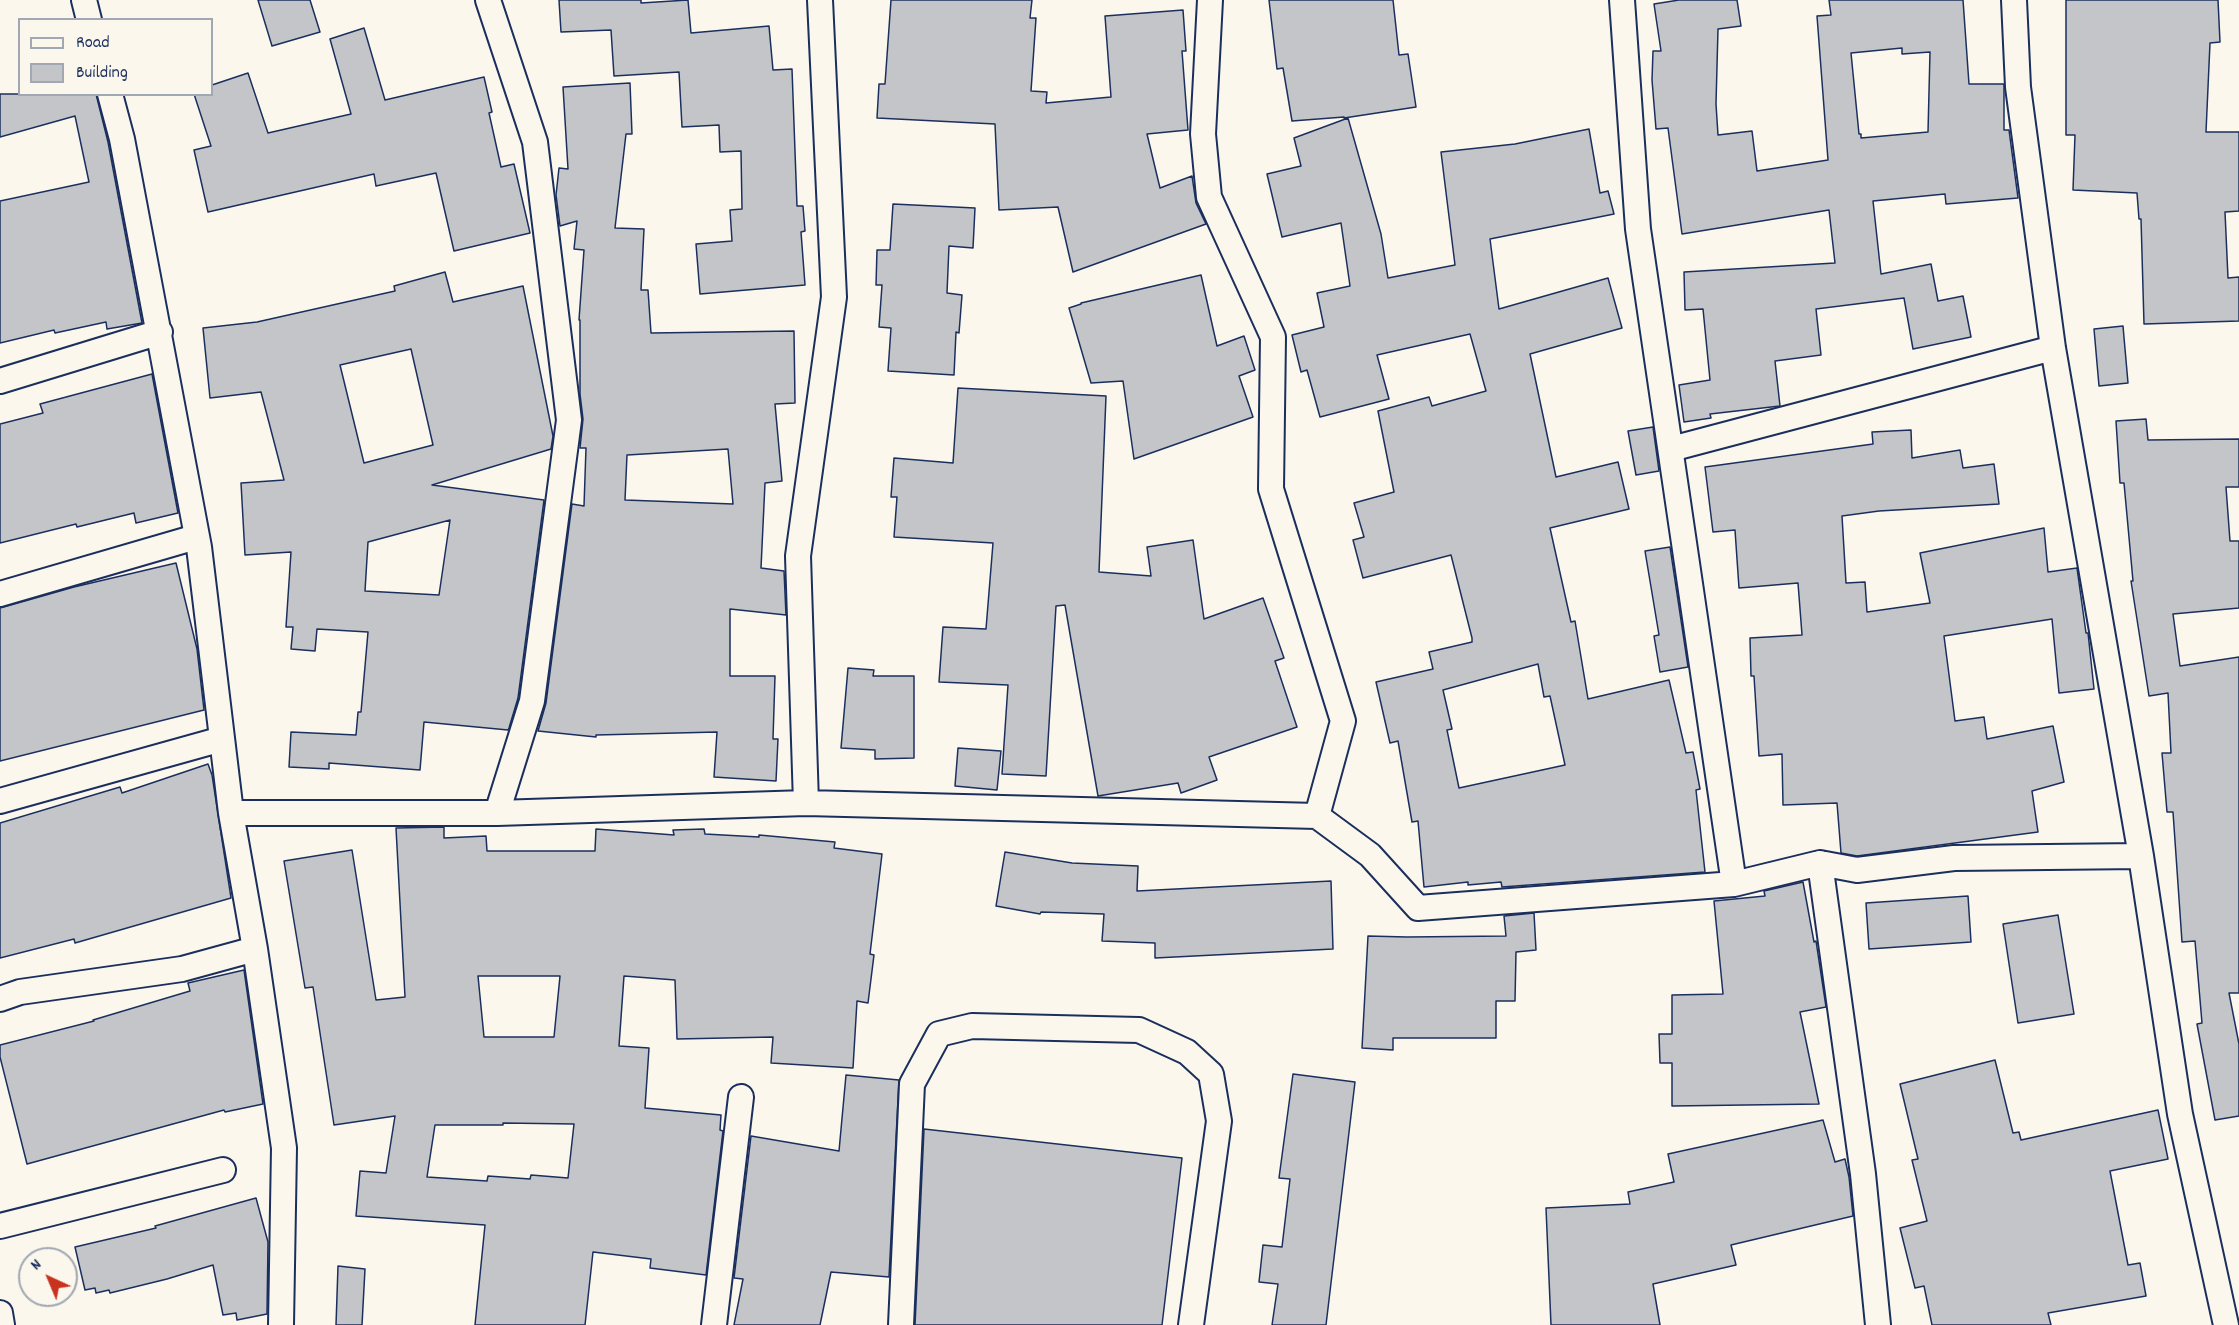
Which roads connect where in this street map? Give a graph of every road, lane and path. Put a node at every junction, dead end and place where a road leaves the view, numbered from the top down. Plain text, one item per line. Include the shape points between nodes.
1 (84, 0) edge
2 (488, 0) edge
3 (820, 0) edge
4 (1210, 0) edge
5 (1622, 0) edge
6 (2014, 0) edge
7 (88, 18) edge
8 (111, 96) edge
9 (160, 332) junction
10 (2053, 348) junction
11 (0, 381) edge
12 (1671, 449) junction
13 (196, 537) junction
14 (0, 594) edge
15 (222, 739) junction
16 (0, 801) edge
17 (806, 803) junction
18 (231, 813) junction
19 (497, 813) junction
20 (1317, 816) junction
21 (2141, 856) junction
22 (1820, 863) junction
23 (1734, 884) junction
24 (255, 949) junction
25 (0, 999) edge
26 (741, 1097) dead end
27 (223, 1170) dead end
28 (0, 1226) edge
29 (0, 1313) edge
30 (2, 1325) edge
31 (281, 1325) edge
32 (714, 1325) edge
33 (901, 1325) edge
34 (1191, 1325) edge
35 (1878, 1325) edge
36 (2226, 1325) edge

1 - 7 street
2 - 19 street via 535,142 569,420 532,701
3 - 17 street via 834,297 798,556
4 - 20 street via 1203,134 1209,197 1273,337 1271,489 1343,721
5 - 12 street via 1638,229
6 - 10 street via 2018,87
8 - 9 street
9 - 11 street
9 - 13 street
10 - 12 street
10 - 21 street
12 - 23 street
13 - 14 street
13 - 15 street
15 - 16 street
15 - 18 street
17 - 19 street
17 - 20 street
18 - 19 street
18 - 24 street
20 - 23 street via 1370,855 1418,908
21 - 22 street via 1954,858 1857,870
21 - 36 street via 2180,1114
22 - 23 street
22 - 35 street via 1863,1174
24 - 25 street via 182,969 20,992
24 - 31 street via 284,1148
26 - 32 street
27 - 28 street
29 - 30 street
33 - 34 street via 912,1084 939,1034 972,1026 1139,1030 1187,1052 1211,1074 1219,1121

